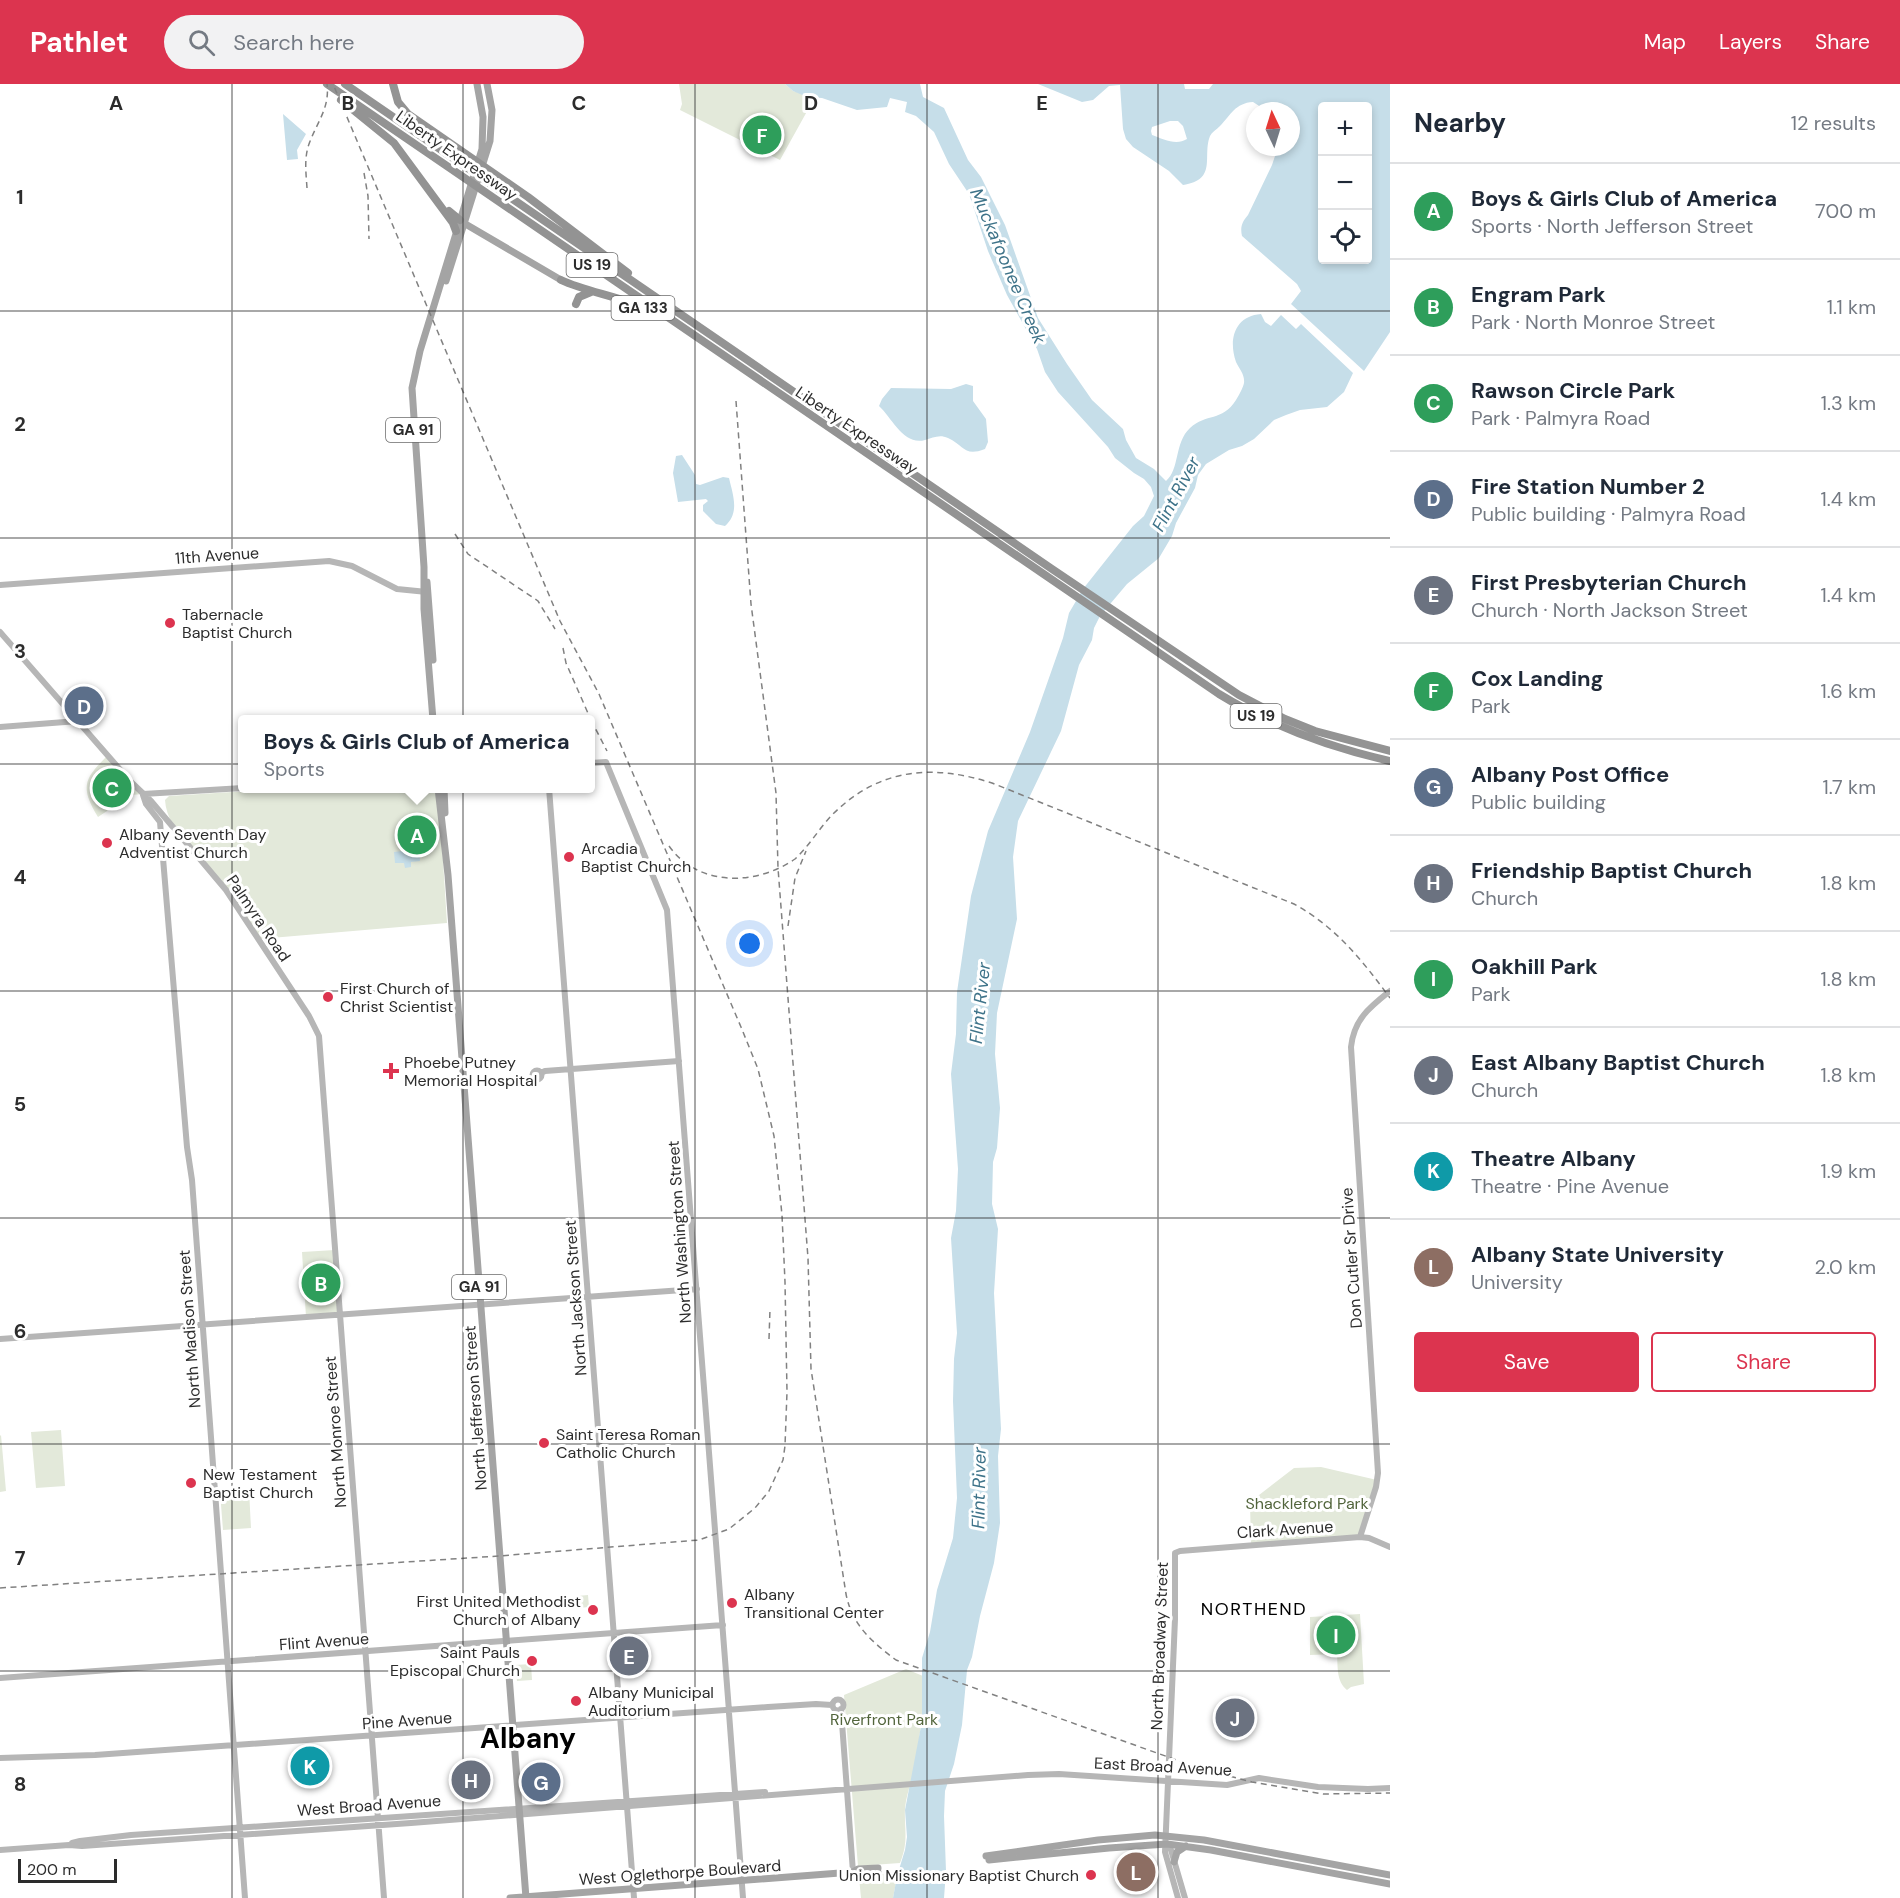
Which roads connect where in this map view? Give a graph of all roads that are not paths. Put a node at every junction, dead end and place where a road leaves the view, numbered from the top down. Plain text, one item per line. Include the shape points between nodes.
1 (321, 84) edge
2 (327, 84) edge
3 (345, 84) edge
4 (393, 84) edge
5 (477, 84) edge
6 (487, 84) edge
7 (364, 113) junction
8 (437, 201) junction
9 (462, 222) junction
10 (456, 231) junction
11 (483, 235) junction
12 (459, 244) junction
13 (561, 280) joint
14 (591, 292) junction
15 (438, 297) junction
16 (576, 304) dead end
17 (665, 304) junction
18 (748, 374) junction
19 (1049, 573) junction
20 (0, 585) edge
21 (426, 592) junction
22 (0, 632) edge
23 (436, 715) edge
24 (78, 721) junction
25 (0, 727) edge
26 (1390, 751) edge
27 (1390, 761) edge
28 (595, 763) edge
29 (238, 788) edge
30 (439, 793) edge
31 (444, 793) edge
32 (549, 793) edge
33 (143, 794) junction
34 (160, 822) joint
35 (444, 827) junction
36 (1390, 991) edge
37 (319, 1036) joint
38 (679, 1061) junction
39 (571, 1069) junction
40 (541, 1073) dead end
41 (697, 1289) junction
42 (589, 1297) junction
43 (480, 1304) junction
44 (340, 1314) junction
45 (202, 1325) junction
46 (0, 1339) edge
47 (1360, 1536) junction
48 (1390, 1547) edge
49 (1180, 1551) joint
50 (723, 1625) junction
51 (615, 1633) junction
52 (506, 1641) junction
53 (366, 1651) junction
54 (227, 1661) junction
55 (0, 1678) edge
56 (729, 1712) junction
57 (621, 1718) junction
58 (513, 1726) junction
59 (373, 1736) junction
60 (233, 1745) junction
61 (0, 1758) edge
62 (1004, 1776) joint
63 (1168, 1781) junction
64 (849, 1788) junction
65 (1390, 1788) edge
66 (735, 1796) junction
67 (628, 1803) junction
68 (519, 1811) junction
69 (379, 1817) junction
70 (379, 1826) junction
71 (240, 1827) junction
72 (240, 1835) junction
73 (1098, 1840) junction
74 (1166, 1840) junction
75 (69, 1845) junction
76 (1186, 1846) junction
77 (0, 1850) edge
78 (1057, 1853) junction
79 (1174, 1862) junction
80 (878, 1870) dead end
81 (853, 1872) junction
82 (1390, 1875) edge
83 (742, 1881) junction
84 (1390, 1884) edge
85 (634, 1889) junction
86 (526, 1897) edge
87 (245, 1898) edge
88 (384, 1898) edge
89 (510, 1898) edge
90 (634, 1898) edge
91 (743, 1898) edge
92 (1178, 1898) edge
93 (1185, 1898) edge

1 - 7 highway
2 - 7 highway, Liberty Expressway / US 19
3 - 17 highway, Liberty Expressway / US 19
4 - 17 highway, GA 133 via 402,109 575,231
5 - 9 main road, GA 91 via 483,110 483,141
6 - 9 main road, GA 91 via 492,110 490,141
7 - 8 highway via 394,143
7 - 18 highway, Liberty Expressway / US 19
8 - 9 highway
8 - 10 highway
9 - 10 main road, GA 91
9 - 11 main road, GA 133
9 - 12 main road, GA 91
10 - 15 main road, GA 91
11 - 12 main road via 466,235
11 - 13 main road, GA 133
12 - 15 main road, GA 91
13 - 14 highway, GA 133
14 - 16 highway via 579,297
14 - 18 highway, GA 133 via 650,312
15 - 21 main road, GA 91 via 412,388
17 - 19 highway, Liberty Expressway / US 19 via 929,484
18 - 19 highway, Liberty Expressway / US 19
19 - 26 highway, Liberty Expressway / US 19 via 1266,710 1315,731
19 - 27 highway, Liberty Expressway / US 19 via 1137,639 1270,723 1317,742
20 - 21 main road, 11th Avenue via 329,561 352,566 397,589
21 - 23 main road, GA 91
22 - 24 main road, Palmyra Road
24 - 25 main road
24 - 33 main road, Palmyra Road
28 - 38 main road, North Washington Street via 606,762 666,904
29 - 33 main road
30 - 35 main road, North Jefferson Street / GA 91
31 - 35 main road, North Jefferson Street / GA 91
32 - 39 main road, North Jackson Street
33 - 34 main road, Palmyra Road
33 - 37 main road, Palmyra Road via 226,890
34 - 45 main road, North Madison Street
35 - 43 main road, North Jefferson Street / GA 91
36 - 47 main road, Don Cutler Sr Drive via 1360,1018 1351,1047 1378,1473
37 - 44 main road, North Monroe Street
38 - 39 main road
38 - 41 main road, North Washington Street
39 - 40 main road
39 - 42 main road, North Jackson Street
41 - 42 main road
41 - 50 main road, North Washington Street
42 - 43 main road
42 - 51 main road, North Jackson Street
43 - 44 main road
43 - 52 main road, North Jefferson Street / GA 91
44 - 45 main road
44 - 53 main road, North Monroe Street
45 - 46 main road
45 - 54 main road, North Madison Street
47 - 48 main road, Clark Avenue
47 - 49 main road, Clark Avenue
49 - 63 main road, North Broadway Street via 1174,1556
50 - 51 main road, Flint Avenue
50 - 56 main road, North Washington Street
51 - 52 main road, Flint Avenue
51 - 57 main road, North Jackson Street
52 - 53 main road, Flint Avenue
52 - 58 main road, North Jefferson Street / GA 91
53 - 54 main road, Flint Avenue
53 - 59 main road, North Monroe Street
54 - 55 main road, Flint Avenue
54 - 60 main road, North Madison Street
56 - 57 main road, Pine Avenue
56 - 64 main road, Pine Avenue via 843,1702
56 - 66 main road, North Washington Street
57 - 58 main road, Pine Avenue
57 - 67 main road, North Jackson Street
58 - 59 main road, Pine Avenue
58 - 68 main road, North Jefferson Street / GA 91
59 - 60 main road, Pine Avenue
59 - 69 main road, North Monroe Street
60 - 61 main road, Pine Avenue
60 - 71 main road, North Madison Street
62 - 63 main road, East Broad Avenue via 1059,1774
62 - 64 main road, West Broad Avenue
63 - 65 main road, East Broad Avenue via 1227,1785 1259,1778 1318,1787
63 - 74 main road, North Broadway Street
64 - 66 main road, West Broad Avenue
64 - 81 main road
66 - 67 main road, West Broad Avenue
66 - 83 main road, North Washington Street
67 - 68 main road, West Broad Avenue
67 - 85 main road, North Jackson Street
68 - 69 main road, West Broad Avenue
68 - 70 main road, West Broad Avenue
68 - 86 main road, GA 91
69 - 70 main road, North Monroe Street
69 - 71 main road, West Broad Avenue
70 - 72 main road, West Broad Avenue
70 - 88 main road, North Monroe Street
71 - 72 main road, North Madison Street
71 - 75 main road, West Broad Avenue via 94,1839
72 - 75 main road, West Broad Avenue
72 - 87 main road, North Madison Street
73 - 74 main road
73 - 78 main road via 1094,1845
73 - 78 main road via 986,1858
74 - 76 main road
74 - 78 main road
74 - 79 main road
74 - 82 main road via 1193,1838
74 - 92 main road via 1165,1852
75 - 77 main road, West Broad Avenue
76 - 79 main road via 1177,1851
76 - 84 main road
79 - 93 main road
80 - 81 main road, West Oglethorpe Boulevard via 859,1875
81 - 83 main road, West Oglethorpe Boulevard
83 - 85 main road, West Oglethorpe Boulevard
83 - 91 main road, North Washington Street
85 - 86 main road, West Oglethorpe Boulevard
85 - 90 main road, North Jackson Street
86 - 89 main road, West Oglethorpe Boulevard

